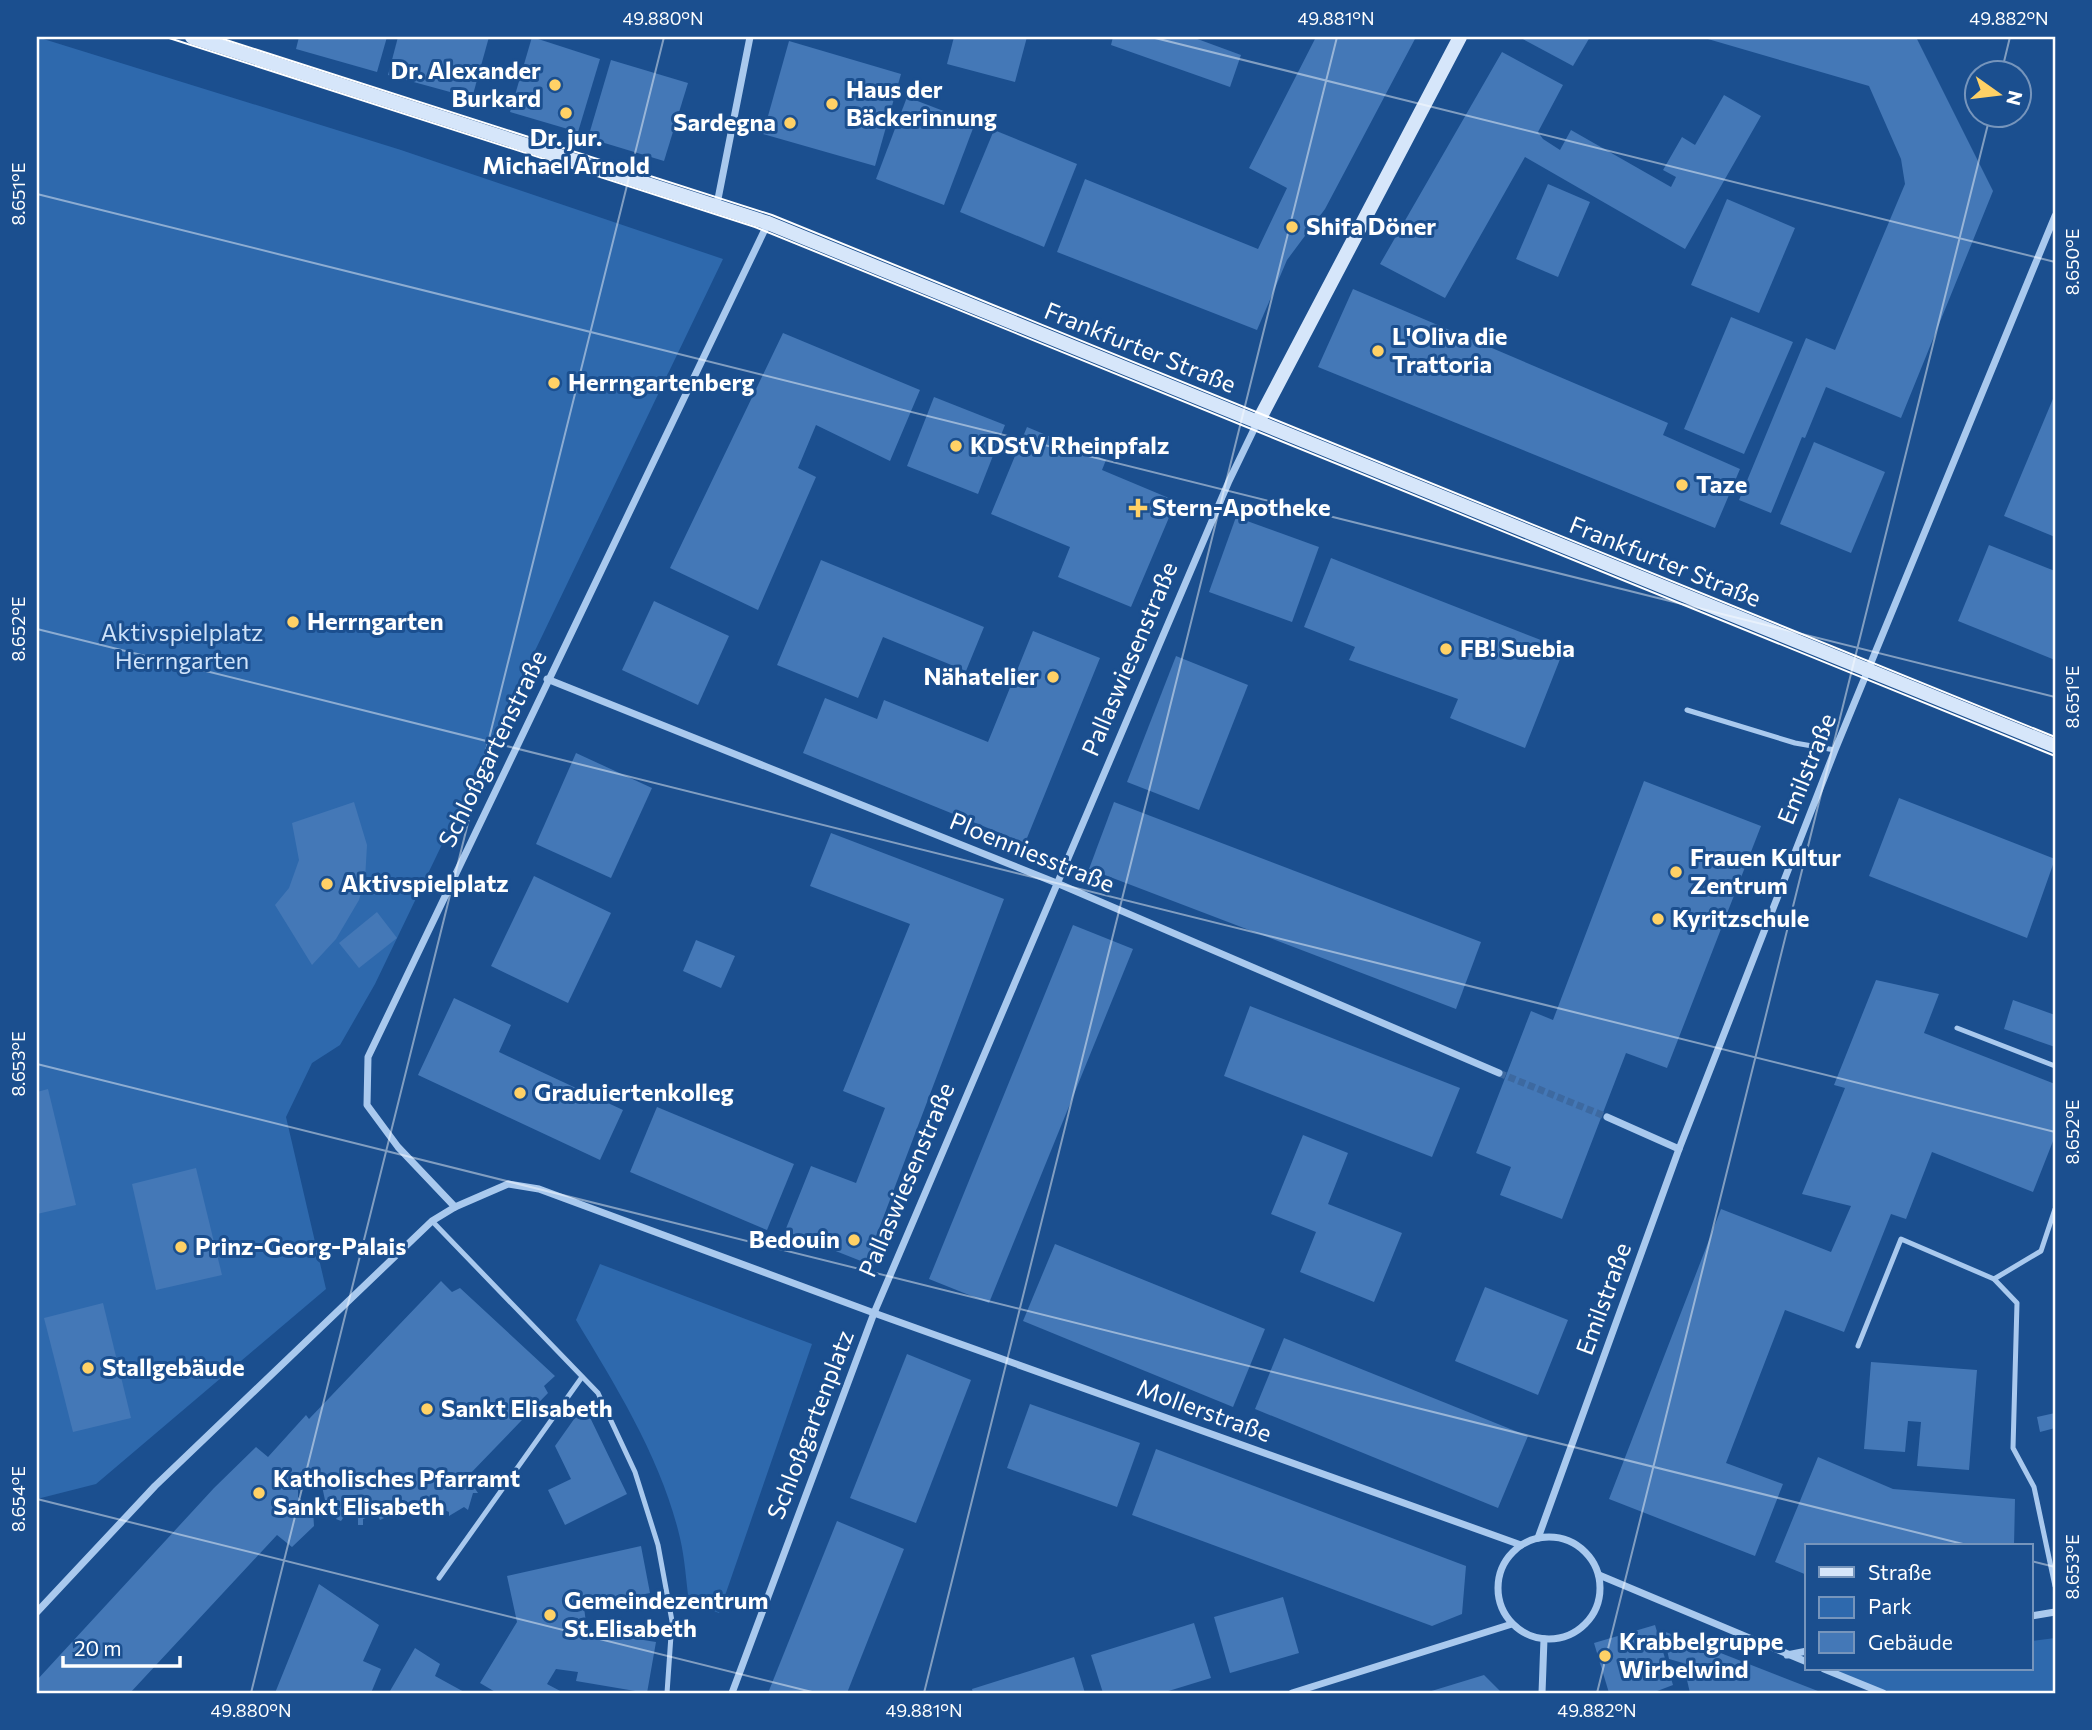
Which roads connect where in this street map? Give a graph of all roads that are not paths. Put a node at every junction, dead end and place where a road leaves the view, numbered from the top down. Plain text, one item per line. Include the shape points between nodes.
1 (192, 37) edge
2 (750, 37) edge
3 (1460, 37) edge
4 (717, 204) junction
5 (2055, 216) edge
6 (768, 223) junction
7 (1259, 420) junction
8 (1868, 670) junction
9 (547, 679) junction
10 (1687, 710) dead end
11 (2055, 746) edge
12 (1835, 750) junction
13 (1059, 884) junction
14 (1956, 1028) dead end
15 (2055, 1066) edge
16 (1499, 1073) tunnel mouth
17 (1606, 1117) tunnel mouth
18 (1679, 1149) junction
19 (455, 1207) junction
20 (2055, 1209) edge
21 (432, 1221) junction
22 (1994, 1279) junction
23 (874, 1313) junction
24 (1858, 1346) dead end
25 (583, 1377) junction
26 (1538, 1538) junction
27 (1521, 1545) junction
28 (1599, 1575) junction
29 (439, 1578) dead end
30 (2055, 1586) edge
31 (37, 1612) edge
32 (2055, 1612) edge
33 (2032, 1616) edge
34 (1512, 1624) junction
35 (1544, 1639) junction
36 (1805, 1651) edge
37 (1787, 1655) junction
38 (1805, 1661) edge
39 (1826, 1670) edge
40 (667, 1693) edge
41 (732, 1693) edge
42 (1292, 1693) edge
43 (1542, 1693) edge
44 (1883, 1693) edge

1 - 4 main road, Frankfurter Straße
2 - 4 street
3 - 7 main road, Pallaswiesenstraße
4 - 6 main road, Frankfurter Straße
5 - 8 street, Emilstraße
6 - 7 main road, Frankfurter Straße
6 - 9 street, Schloßgartenstraße
7 - 8 main road, Frankfurter Straße
7 - 13 street, Pallaswiesenstraße
8 - 11 main road, Frankfurter Straße
8 - 12 street, Emilstraße
9 - 13 street, Ploenniesstraße
9 - 19 street, Schloßgartenstraße via 368,1056 367,1105 398,1147
10 - 12 lane via 1795,743
12 - 18 street, Emilstraße
13 - 16 street, Ploenniesstraße
13 - 23 street, Pallaswiesenstraße
14 - 15 lane
17 - 18 street
18 - 26 street, Emilstraße
19 - 21 street
19 - 23 street, Schloßgartenplatz via 508,1184 539,1189
20 - 22 lane via 2041,1251
21 - 25 lane
21 - 31 street via 155,1486
22 - 24 lane via 1901,1240
22 - 30 lane via 2017,1303 2013,1448 2034,1488
23 - 27 street, Mollerstraße
23 - 41 street, Schloßgartenplatz
25 - 29 lane
25 - 40 lane via 598,1393 635,1472 658,1545 672,1621
26 - 27 street
26 - 28 street via 1569,1541 1592,1560
27 - 34 street via 1505,1565 1499,1590
28 - 35 street via 1597,1607 1588,1620 1576,1631
28 - 37 street
32 - 33 street
34 - 35 street
34 - 42 street
35 - 43 street
36 - 37 street
37 - 38 street
39 - 44 street

